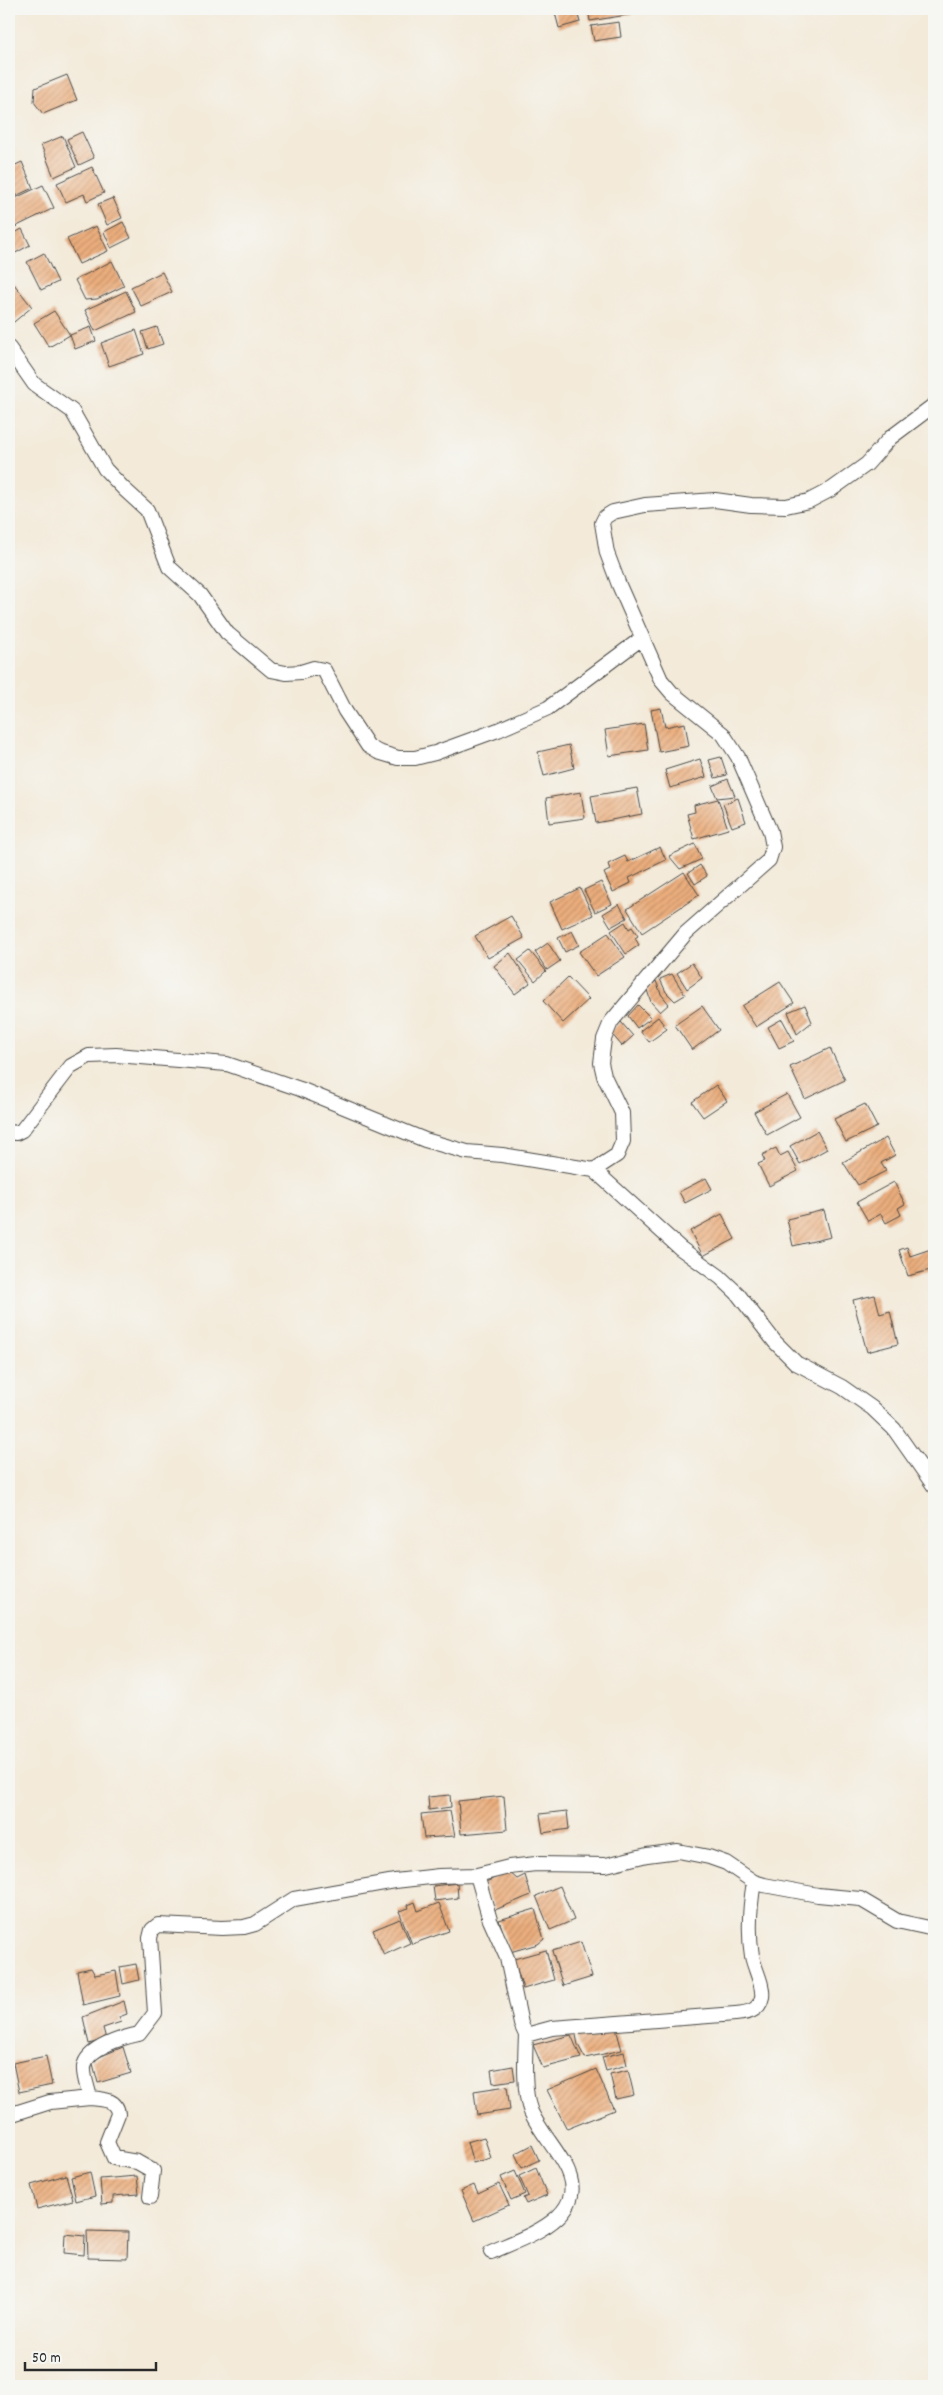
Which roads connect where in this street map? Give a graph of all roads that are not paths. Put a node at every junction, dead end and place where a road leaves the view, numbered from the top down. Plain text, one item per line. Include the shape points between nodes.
1 (9, 348) edge
2 (934, 405) edge
3 (642, 638) junction
4 (9, 1132) edge
5 (594, 1170) junction
6 (934, 1486) edge
7 (477, 1875) junction
8 (754, 1882) junction
9 (934, 1929) edge
10 (526, 2035) junction
11 (90, 2098) junction
12 (9, 2115) edge
13 (150, 2197) dead end
14 (491, 2252) dead end

1 - 3 street via 34,384 72,411 105,468 147,510 169,568 200,595 219,624 271,670 324,670 362,740 378,752 398,758 426,756 531,716 562,699
2 - 3 street via 890,438 867,464 809,501 786,506 715,500 646,505 613,512 605,517 602,530 607,553
3 - 5 street via 661,680 672,693 723,734 738,756 770,831 772,854 765,864 686,933 611,1022 604,1039 601,1063 622,1113 623,1141 617,1155
4 - 5 street via 22,1130 71,1066 90,1056 116,1055 218,1063 300,1089 425,1140 467,1152
5 - 6 street via 680,1248 720,1277 796,1362 872,1408 894,1429
7 - 8 street via 536,1864 606,1865 678,1851 726,1863
7 - 10 street via 490,1920 507,1958
7 - 11 street via 395,1881 294,1899 255,1924 244,1927 166,1924 155,1927 150,1938 155,2012 139,2034 121,2037 87,2058 84,2070
8 - 9 street via 818,1895 860,1899 897,1921
8 - 10 street via 750,1900 752,1953 762,1991 755,2009 734,2014 552,2028
10 - 14 street via 530,2110 570,2174 570,2201 557,2219
11 - 12 street via 50,2102
11 - 13 street via 105,2099 116,2106 118,2114 107,2146 114,2158 137,2162 153,2171

